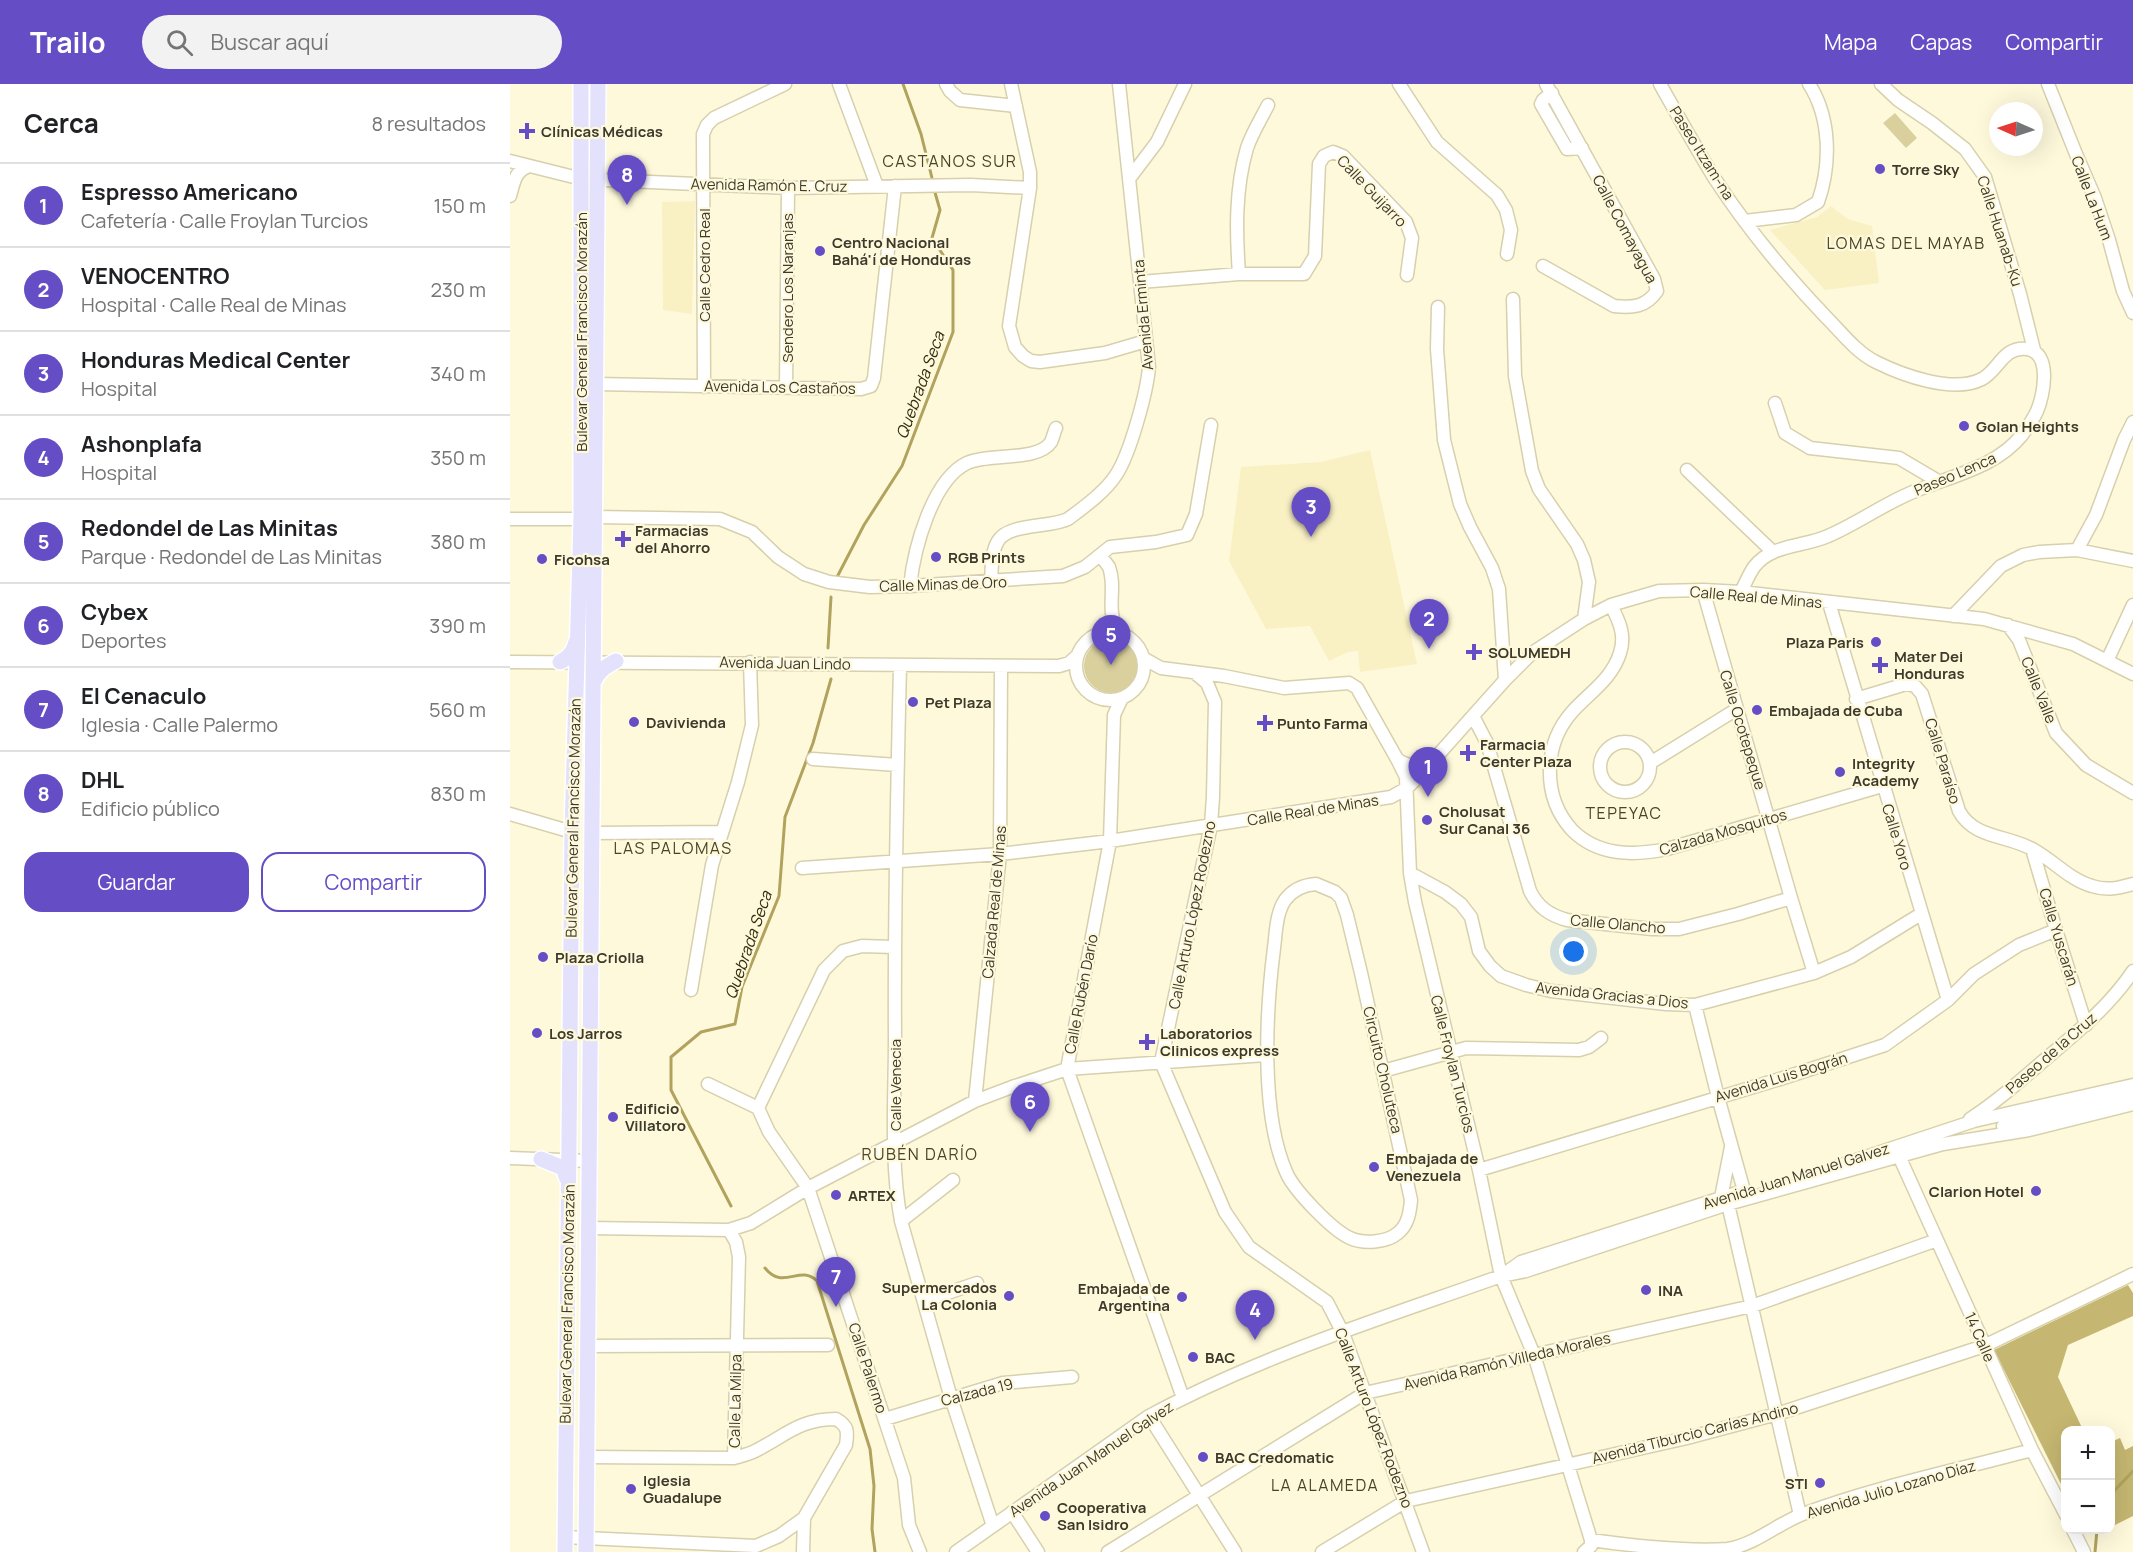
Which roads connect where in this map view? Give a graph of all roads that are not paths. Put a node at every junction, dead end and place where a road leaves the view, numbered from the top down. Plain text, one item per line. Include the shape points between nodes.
1 (582, 84) edge
2 (598, 84) edge
3 (784, 84) edge
4 (839, 84) edge
5 (946, 84) edge
6 (1011, 84) edge
7 (1119, 84) edge
8 (1185, 84) edge
9 (1399, 84) edge
10 (1660, 84) edge
11 (1809, 84) edge
12 (1881, 84) edge
13 (2048, 84) edge
14 (1549, 89) edge
15 (1268, 105) dead end
16 (1016, 106) junction
17 (1126, 147) junction
18 (1151, 150) junction
19 (510, 161) edge
20 (530, 166) junction
21 (582, 179) junction
22 (598, 179) junction
23 (1129, 179) junction
24 (704, 184) junction
25 (877, 186) junction
26 (895, 186) junction
27 (788, 188) junction
28 (1030, 188) junction
29 (510, 196) edge
30 (1745, 221) junction
31 (1507, 254) dead end
32 (1543, 266) dead end
33 (1239, 274) junction
34 (1407, 275) dead end
35 (1140, 282) junction
36 (1513, 299) dead end
37 (1438, 308) dead end
38 (2133, 313) edge
39 (1146, 341) junction
40 (2034, 350) junction
41 (596, 384) junction
42 (704, 387) junction
43 (786, 388) junction
44 (1775, 403) dead end
45 (2133, 422) edge
46 (1211, 425) dead end
47 (1056, 428) dead end
48 (1687, 470) dead end
49 (1938, 481) junction
50 (588, 518) junction
51 (510, 519) edge
52 (2078, 550) junction
53 (1773, 552) junction
54 (1100, 556) junction
55 (2133, 561) edge
56 (991, 582) junction
57 (910, 586) junction
58 (1703, 590) junction
59 (1741, 592) junction
60 (1828, 603) junction
61 (1611, 605) junction
62 (2133, 605) edge
63 (1110, 614) junction
64 (1953, 616) junction
65 (1584, 619) junction
66 (2008, 625) junction
67 (1118, 633) junction
68 (1098, 634) junction
69 (576, 642) junction
70 (594, 642) junction
71 (1078, 655) junction
72 (1143, 658) junction
73 (576, 661) junction
74 (593, 661) junction
75 (2107, 661) junction
76 (510, 662) edge
77 (560, 662) junction
78 (615, 662) junction
79 (750, 662) junction
80 (900, 666) junction
81 (1001, 666) junction
82 (1059, 666) junction
83 (1161, 668) junction
84 (1194, 672) junction
85 (2133, 674) edge
86 (1143, 676) junction
87 (1078, 678) junction
88 (1238, 679) junction
89 (1505, 680) junction
90 (593, 683) junction
91 (1122, 698) junction
92 (1856, 699) junction
93 (1106, 700) junction
94 (1215, 702) junction
95 (1737, 709) junction
96 (1114, 715) junction
97 (1473, 716) junction
98 (1434, 758) junction
99 (813, 759) dead end
100 (1398, 759) junction
101 (1650, 763) junction
102 (897, 765) junction
103 (1882, 786) junction
104 (1407, 788) junction
105 (2133, 793) edge
106 (510, 814) edge
107 (1770, 819) junction
108 (1211, 825) junction
109 (572, 832) junction
110 (722, 832) junction
111 (592, 833) junction
112 (1110, 841) junction
113 (2032, 849) junction
114 (1000, 854) junction
115 (895, 862) junction
116 (802, 868) dead end
117 (1410, 873) junction
118 (2133, 884) edge
119 (1791, 898) junction
120 (1920, 914) junction
121 (2056, 930) junction
122 (894, 946) junction
123 (2133, 971) edge
124 (1814, 974) junction
125 (690, 990) dead end
126 (1948, 1000) junction
127 (1695, 1005) junction
128 (2086, 1025) junction
129 (1601, 1038) dead end
130 (1450, 1052) junction
131 (1266, 1055) junction
132 (1161, 1062) junction
133 (1067, 1069) junction
134 (1383, 1071) junction
135 (708, 1084) dead end
136 (2133, 1085) edge
137 (2133, 1094) edge
138 (1718, 1097) junction
139 (975, 1101) junction
140 (2133, 1104) edge
141 (758, 1108) junction
142 (1959, 1125) junction
143 (895, 1143) junction
144 (1732, 1143) junction
145 (1919, 1144) junction
146 (1899, 1156) junction
147 (510, 1158) edge
148 (541, 1159) junction
149 (568, 1160) junction
150 (589, 1161) junction
151 (1479, 1170) junction
152 (953, 1180) dead end
153 (568, 1182) junction
154 (808, 1188) junction
155 (1744, 1191) junction
156 (1724, 1201) junction
157 (901, 1221) junction
158 (589, 1228) junction
159 (729, 1230) junction
160 (1937, 1240) junction
161 (2133, 1274) edge
162 (1501, 1276) junction
163 (977, 1283) dead end
164 (924, 1301) junction
165 (1752, 1306) junction
166 (1343, 1333) junction
167 (736, 1345) junction
168 (828, 1345) dead end
169 (587, 1346) junction
170 (1984, 1346) junction
171 (1534, 1355) junction
172 (1072, 1377) dead end
173 (1365, 1393) junction
174 (951, 1398) junction
175 (1183, 1398) junction
176 (1777, 1414) junction
177 (1149, 1416) junction
178 (885, 1419) junction
179 (2032, 1450) junction
180 (586, 1457) junction
181 (734, 1458) junction
182 (1567, 1465) junction
183 (1200, 1495) junction
184 (1406, 1501) junction
185 (2061, 1505) edge
186 (1012, 1512) junction
187 (1800, 1515) junction
188 (804, 1518) junction
189 (993, 1526) junction
190 (2075, 1534) edge
191 (1591, 1540) junction
192 (565, 1545) edge
193 (586, 1545) edge
194 (759, 1549) edge
195 (803, 1552) edge
196 (921, 1552) edge
197 (956, 1552) edge
198 (1038, 1552) edge
199 (1108, 1552) edge
200 (1235, 1552) edge
201 (1322, 1552) edge
202 (1423, 1552) edge
203 (1584, 1552) edge
204 (2084, 1552) edge

1 - 21 main road, Bulevar General Francisco Morazán
2 - 22 main road, Bulevar General Francisco Morazán
3 - 24 street, Calle Cedro Real via 707,125 703,134
4 - 25 street
5 - 16 street via 960,100
6 - 16 street
7 - 17 street, Avenida Erminta
8 - 18 street
9 - 31 street via 1437,142 1497,195 1512,230
10 - 30 street, Paseo Itzam-na via 1716,180
11 - 30 street via 1817,97 1827,146 1825,183 1818,202 1796,215
12 - 40 street, Calle Huanab-Ku via 1965,149 1985,177
13 - 38 street, Calle La Hum via 2095,198
14 - 32 street, Calle Comayagua via 1654,279 1657,291 1641,305 1614,306
15 - 33 street via 1247,147 1238,195
16 - 28 street
17 - 18 street via 1137,154
17 - 23 street, Avenida Erminta
18 - 23 street
19 - 20 street, Avenida Ramón E. Cruz
20 - 21 street, Avenida Ramón E. Cruz
20 - 29 street via 518,173
21 - 22 street, Avenida Ramón E. Cruz
21 - 50 main road, Bulevar General Francisco Morazán
22 - 24 street, Avenida Ramón E. Cruz
22 - 41 main road, Bulevar General Francisco Morazán
23 - 35 street, Avenida Erminta
24 - 27 street, Avenida Ramón E. Cruz
24 - 42 street, Calle Cedro Real
25 - 26 street, Avenida Ramón E. Cruz
25 - 27 street, Avenida Ramón E. Cruz
26 - 28 street, Avenida Ramón E. Cruz via 971,184
26 - 43 street, Avenida Los Castaños via 871,386
27 - 43 street, Sendero Los Naranjas
28 - 39 street via 1009,326 1015,347 1031,361 1040,362 1105,353
30 - 40 street via 1805,295 1855,347 1873,360 1931,382 1958,384 1982,379 2012,350
33 - 34 street, Calle Guijarro via 1304,274 1315,256 1319,164 1333,152 1343,156 1406,222 1412,238
33 - 35 street, Calle Guijarro
35 - 39 street, Avenida Erminta
36 - 65 street via 1515,375 1532,471 1539,489 1584,560 1589,582
37 - 89 street via 1437,360 1444,440 1460,504 1499,589
39 - 56 street, Avenida Erminta via 1148,381 1116,476 1068,519 1004,534 995,548
40 - 49 street, Paseo Lenca via 2043,365 2042,398 2021,436 1995,459
41 - 42 street, Avenida Los Castaños
41 - 50 main road, Bulevar General Francisco Morazán
42 - 43 street, Avenida Los Castaños
44 - 49 street via 1785,433 1810,448 1899,458
45 - 52 street
46 - 54 street, Calle Minas de Oro via 1197,514 1187,535 1110,547
47 - 57 street via 1051,442 1038,452 977,459 948,477 936,496 915,556
48 - 53 street
49 - 53 street, Paseo Lenca via 1827,537
50 - 51 street, Calle Minas de Oro
50 - 57 street, Calle Minas de Oro via 720,519 752,532 778,557 804,574 829,582 870,587
50 - 69 main road, Bulevar General Francisco Morazán
50 - 70 main road, Bulevar General Francisco Morazán
52 - 55 street
52 - 64 street via 2023,555 2001,566
53 - 59 street, Paseo Lenca via 1754,567
54 - 56 street, Calle Minas de Oro via 1063,576
54 - 63 street via 1109,567
56 - 57 street, Calle Minas de Oro
58 - 59 street, Calle Real de Minas
58 - 61 street, Calle Real de Minas via 1659,591
58 - 95 street, Calle Ocotepeque
59 - 60 street, Calle Real de Minas
60 - 64 street, Calle Real de Minas
60 - 92 street, Calle Yoro
61 - 65 street, Calle Real de Minas
61 - 107 street, Calzada Mosquitos via 1622,627 1621,652 1605,680 1570,714 1550,756 1550,784 1567,824 1597,846 1623,854 1641,854
62 - 75 street
63 - 67 street
63 - 68 street
64 - 66 street, Calle Real de Minas
65 - 89 street, Calle Real de Minas via 1532,653
66 - 75 street, Calle Real de Minas via 2073,644
66 - 105 street, Calle Valle via 2019,640 2056,733 2086,765
67 - 68 street
67 - 72 street via 1134,642
68 - 71 street via 1086,642
69 - 73 main road, Bulevar General Francisco Morazán
69 - 77 main road via 573,652
70 - 74 main road, Bulevar General Francisco Morazán
70 - 78 main road via 598,652
71 - 82 street
71 - 87 street
72 - 83 street
72 - 86 street
73 - 74 street, Avenida Juan Lindo
73 - 77 street, Avenida Juan Lindo
73 - 109 main road, Bulevar General Francisco Morazán
74 - 78 street, Avenida Juan Lindo
74 - 90 main road, Bulevar General Francisco Morazán
75 - 85 street, Calle Real de Minas
76 - 77 street, Avenida Juan Lindo
78 - 79 street, Avenida Juan Lindo
78 - 90 main road via 598,673
79 - 80 street, Avenida Juan Lindo
79 - 110 street via 752,724
80 - 81 street, Avenida Juan Lindo
80 - 102 street, Calle Venecia
81 - 82 street, Avenida Juan Lindo
81 - 114 street, Calzada Real de Minas
82 - 87 street
83 - 84 street
83 - 86 street
84 - 88 street
84 - 94 street via 1207,683
86 - 91 street via 1135,689
87 - 93 street via 1089,693
88 - 94 street via 1219,686
88 - 100 street via 1284,688 1346,682 1353,685
89 - 97 street, Calle Real de Minas
90 - 111 main road, Bulevar General Francisco Morazán
91 - 93 street
91 - 96 street, Calle Rubén Darío
92 - 103 street, Calle Yoro
92 - 113 street, Calle Paraíso via 1906,684 1915,686 1922,694 1964,820 1972,828
93 - 96 street, Calle Rubén Darío
94 - 108 street, Calle Arturo López Rodezno
95 - 101 street
95 - 107 street, Calle Ocotepeque
96 - 112 street, Calle Rubén Darío
97 - 98 street, Calle Real de Minas
97 - 119 street, Calle Olancho via 1487,743 1530,891 1535,902 1550,913 1567,920 1672,929
98 - 100 street via 1412,766
98 - 104 street, Calle Real de Minas
99 - 102 street
100 - 104 street
101 - 101 street via 1638,745 1622,742 1614,744 1603,756 1601,772 1610,786 1625,792 1646,781
102 - 115 street, Calle Venecia
103 - 107 street, Calzada Mosquitos
103 - 120 street, Calle Yoro
104 - 108 street, Calle Real de Minas via 1391,797
104 - 117 street, Calle Froylan Turcios
106 - 109 street
107 - 119 street, Calle Ocotepeque
108 - 112 street, Calle Real de Minas
108 - 132 street, Calle Arturo López Rodezno
109 - 149 main road, Bulevar General Francisco Morazán
110 - 111 street
110 - 125 street via 712,865
111 - 150 main road, Bulevar General Francisco Morazán
112 - 114 street, Calle Real de Minas
112 - 133 street, Calle Rubén Darío
113 - 118 street, Calle Paraíso via 2088,885 2110,890
113 - 121 street, Calle Yuscarán
114 - 115 street, Calle Real de Minas
114 - 139 street, Calzada Real de Minas
115 - 116 street, Calle Real de Minas
115 - 122 street, Calle Venecia
117 - 127 street, Avenida Gracias a Dios via 1461,904 1471,917 1479,951 1501,975 1551,991
117 - 130 street, Calle Froylan Turcios
119 - 124 street, Calle Ocotepeque
120 - 124 street, Avenida Gracias a Dios via 1851,957
120 - 126 street, Calle Yoro
121 - 126 street, Avenida Luis Bográn via 1996,959
121 - 128 street, Calle Yuscarán
122 - 141 street via 861,946 843,951 824,969
122 - 143 street, Calle Venecia
123 - 128 street, Paseo de la Cruz
124 - 127 street, Avenida Gracias a Dios
126 - 138 street, Avenida Luis Bográn via 1885,1045
127 - 138 street
128 - 142 street, Paseo de la Cruz
129 - 130 street via 1579,1050 1466,1048
130 - 134 street
130 - 151 street, Calle Froylan Turcios
131 - 132 street
131 - 134 street, Circuito Choluteca via 1277,921 1284,901 1293,891 1316,884 1341,898
131 - 134 street, Circuito Choluteca via 1277,1145 1287,1174 1300,1194 1338,1230 1363,1241 1398,1233 1410,1213 1411,1200
132 - 133 street
132 - 166 street, Calle Arturo López Rodezno via 1225,1212 1239,1235 1249,1247 1327,1302
133 - 139 street
133 - 175 street, Calle Rubén Darío
135 - 141 street
136 - 142 street, Avenida Juan Manuel Galvez
137 - 145 street
138 - 144 street
138 - 151 street, Avenida Luis Bográn
139 - 143 street
140 - 145 street, Avenida Juan Manuel Galvez via 2029,1130 1943,1144
141 - 154 street, Calle Palermo via 769,1132
142 - 145 street, Avenida Juan Manuel Galvez
143 - 154 street
143 - 157 street, Calle Venecia
144 - 155 street
144 - 156 street
145 - 146 street, Avenida Juan Manuel Galvez
145 - 155 street, Avenida Juan Manuel Galvez
146 - 156 street, Avenida Juan Manuel Galvez
146 - 160 street, 14 Calle
147 - 148 street
148 - 149 street
148 - 153 main road via 563,1168
149 - 150 street
149 - 153 main road, Bulevar General Francisco Morazán
150 - 158 main road, Bulevar General Francisco Morazán
151 - 162 street, Calle Froylan Turcios
152 - 157 street
153 - 192 main road, Bulevar General Francisco Morazán
154 - 159 street via 751,1223
154 - 178 street, Calle Palermo
155 - 156 street, Avenida Juan Manuel Galvez
156 - 162 street, Avenida Juan Manuel Galvez via 1527,1271
156 - 165 street
157 - 164 street, Calle Venecia
158 - 159 street
158 - 169 main road, Bulevar General Francisco Morazán
159 - 167 street, Calle La Milpa via 739,1257
160 - 165 street, Avenida Ramón Villeda Morales
160 - 170 street, 14 Calle
161 - 170 street, Avenida Tiburcio Carías Andino
162 - 166 street, Avenida Juan Manuel Galvez
162 - 171 street, Calle Froylan Turcios
163 - 164 street
164 - 174 street, Calle Venecia
165 - 171 street, Avenida Ramón Villeda Morales
165 - 176 street
166 - 173 street, Calle Arturo López Rodezno
166 - 175 street, Avenida Juan Manuel Galvez via 1239,1372
167 - 168 street
167 - 169 street
167 - 181 street, Calle La Milpa
169 - 180 main road, Bulevar General Francisco Morazán
170 - 176 street, Avenida Tiburcio Carías Andino
170 - 179 street, 14 Calle
171 - 173 street, Avenida Ramón Villeda Morales
171 - 182 street, Calle Froylan Turcios
172 - 174 street, Calzada 19 via 1004,1383
173 - 183 street, Avenida Ramón Villeda Morales
173 - 184 street, Calle Arturo López Rodezno
174 - 178 street, Calzada 19
174 - 189 street, Calle Venecia
175 - 177 street, Avenida Juan Manuel Galvez
176 - 182 street, Avenida Tiburcio Carías Andino
176 - 187 street
177 - 183 street
177 - 186 street, Avenida Juan Manuel Galvez
178 - 196 street, Calle Palermo via 904,1478 911,1534
179 - 185 street, 14 Calle
179 - 187 street, Avenida Julio Lozano Díaz
180 - 181 street
180 - 193 main road, Bulevar General Francisco Morazán
181 - 188 street, Calle La Milpa via 756,1451 809,1422 836,1419 844,1424 848,1432 846,1445
182 - 184 street, Avenida Tiburcio Carías Andino
182 - 191 street, Calle Froylan Turcios
183 - 199 street, Avenida Ramón Villeda Morales
183 - 200 street
184 - 201 street, Avenida Tiburcio Carías Andino
184 - 202 street, Calle Arturo López Rodezno
186 - 189 street, Avenida Juan Manuel Galvez
186 - 198 street
187 - 191 street, Avenida Julio Lozano Díaz via 1730,1549 1668,1550
188 - 194 street
188 - 195 street, Calle La Milpa
189 - 197 street, Avenida Juan Manuel Galvez
190 - 204 street
191 - 203 street via 1591,1546
192 - 193 street
193 - 194 street

